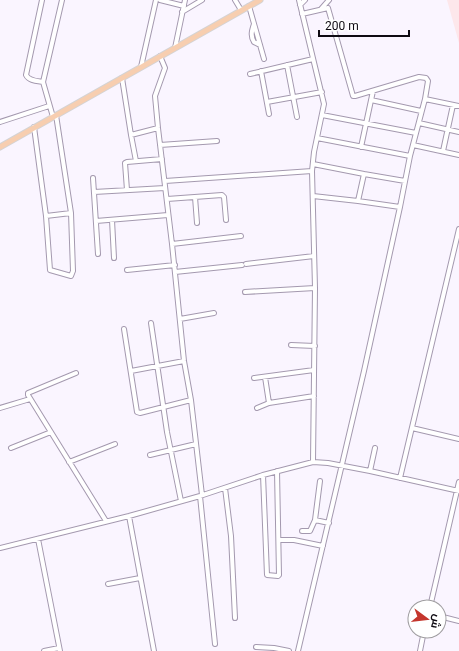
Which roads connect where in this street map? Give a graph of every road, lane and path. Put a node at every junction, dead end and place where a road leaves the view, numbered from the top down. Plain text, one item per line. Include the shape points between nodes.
1 (42, 0) edge
2 (62, 0) edge
3 (156, 0) edge
4 (160, 0) edge
5 (185, 0) edge
6 (202, 0) edge
7 (234, 0) edge
8 (260, 0) edge
9 (305, 0) edge
10 (329, 0) edge
11 (299, 2) edge
12 (184, 6) junction
13 (249, 6) junction
14 (320, 9) junction
15 (241, 10) junction
16 (182, 12) junction
17 (302, 14) junction
18 (175, 48) junction
19 (160, 56) junction
20 (313, 58) junction
21 (264, 59) dead end
22 (287, 65) junction
23 (141, 67) junction
24 (261, 71) junction
25 (250, 74) dead end
26 (122, 78) junction
27 (43, 82) junction
28 (373, 91) junction
29 (322, 92) junction
30 (294, 97) junction
31 (425, 99) junction
32 (371, 100) junction
33 (267, 102) junction
34 (453, 105) junction
35 (49, 106) junction
36 (459, 106) edge
37 (422, 111) junction
38 (269, 114) dead end
39 (322, 115) junction
40 (54, 116) junction
41 (296, 117) dead end
42 (0, 122) edge
43 (419, 123) junction
44 (366, 124) junction
45 (34, 127) junction
46 (158, 128) junction
47 (447, 129) junction
48 (459, 132) edge
49 (416, 133) junction
50 (132, 135) junction
51 (317, 138) junction
52 (217, 141) dead end
53 (160, 145) junction
54 (414, 145) junction
55 (0, 147) edge
56 (361, 147) junction
57 (443, 151) junction
58 (459, 155) edge
59 (410, 156) junction
60 (162, 159) junction
61 (136, 161) junction
62 (313, 164) junction
63 (312, 171) junction
64 (364, 174) junction
65 (93, 178) dead end
66 (405, 180) junction
67 (165, 181) junction
68 (165, 188) junction
69 (127, 190) junction
70 (94, 192) junction
71 (314, 196) junction
72 (195, 198) junction
73 (167, 199) junction
74 (358, 201) junction
75 (400, 207) junction
76 (71, 213) junction
77 (168, 215) junction
78 (46, 216) junction
79 (96, 220) junction
80 (112, 220) junction
81 (226, 220) dead end
82 (197, 223) dead end
83 (459, 229) edge
84 (241, 236) dead end
85 (172, 244) junction
86 (98, 254) dead end
87 (314, 256) junction
88 (114, 258) dead end
89 (174, 265) junction
90 (127, 270) dead end
91 (175, 272) junction
92 (315, 288) junction
93 (245, 292) dead end
94 (214, 313) dead end
95 (180, 319) junction
96 (151, 324) dead end
97 (124, 329) dead end
98 (291, 345) dead end
99 (314, 346) junction
100 (184, 361) junction
101 (157, 366) junction
102 (131, 370) junction
103 (314, 370) junction
104 (76, 373) dead end
105 (265, 377) junction
106 (254, 378) dead end
107 (314, 396) junction
108 (30, 399) junction
109 (191, 400) junction
110 (269, 403) junction
111 (164, 407) junction
112 (0, 408) edge
113 (257, 408) dead end
114 (412, 428) junction
115 (50, 432) junction
116 (459, 439) edge
117 (115, 444) dead end
118 (196, 444) junction
119 (11, 448) dead end
120 (374, 448) dead end
121 (171, 450) junction
122 (150, 455) dead end
123 (69, 462) junction
124 (314, 462) junction
125 (342, 466) junction
126 (278, 471) junction
127 (370, 471) junction
128 (263, 475) junction
129 (400, 478) junction
130 (320, 480) dead end
131 (459, 482) edge
132 (224, 488) junction
133 (458, 491) edge
134 (201, 495) junction
135 (181, 501) junction
136 (129, 516) junction
137 (315, 520) junction
138 (106, 521) junction
139 (329, 523) junction
140 (302, 531) dead end
141 (38, 539) junction
142 (279, 540) junction
143 (323, 546) junction
144 (0, 548) edge
145 (140, 578) junction
146 (108, 584) dead end
147 (432, 599) edge
148 (235, 618) dead end
149 (447, 618) edge
150 (459, 621) edge
151 (422, 639) edge
152 (215, 644) dead end
153 (256, 648) dead end
154 (59, 649) edge
155 (44, 651) edge
156 (154, 651) edge
157 (289, 651) edge
158 (298, 651) edge
159 (420, 651) edge

1 - 27 street via 26,75 27,78
2 - 27 street
3 - 23 street
4 - 12 street
5 - 12 street
6 - 16 street
7 - 15 street
8 - 13 main road
9 - 11 street
10 - 14 street
11 - 17 street
12 - 16 street
13 - 15 main road
13 - 21 street via 254,24 252,40 260,45
14 - 17 street
14 - 28 street via 328,8 352,94 355,96
15 - 18 main road
16 - 18 street
17 - 20 street
18 - 19 main road
19 - 23 main road
19 - 46 street via 165,68 155,96
20 - 22 street
20 - 29 street
22 - 24 street
22 - 30 street
23 - 26 main road
24 - 25 street
24 - 33 street
26 - 40 main road
26 - 50 street
27 - 35 street
28 - 31 street via 420,77 428,81
28 - 32 street
29 - 30 street
29 - 39 street
30 - 33 street
30 - 41 street
31 - 34 street
31 - 37 street
32 - 37 street
32 - 44 street
33 - 38 street
34 - 36 street
34 - 47 street
35 - 40 street
35 - 42 street
37 - 43 street
39 - 44 street
39 - 51 street
40 - 45 main road
40 - 76 street
43 - 47 street
43 - 49 street
44 - 49 street
44 - 56 street
45 - 55 main road
45 - 78 street
46 - 50 street
46 - 53 street
47 - 48 street
47 - 57 street
49 - 54 street
50 - 61 street
51 - 56 street
51 - 62 street
52 - 53 street
53 - 60 street
54 - 57 street
54 - 59 street
56 - 59 street
57 - 58 street
59 - 66 street
60 - 61 street
60 - 67 street
61 - 69 street via 125,163
62 - 63 street
62 - 64 street
63 - 67 street
63 - 71 street
64 - 66 street
64 - 74 street
65 - 70 street
66 - 75 street
67 - 68 street
68 - 69 street
68 - 73 street
69 - 70 street
70 - 79 street
71 - 74 street
71 - 87 street
72 - 73 street
72 - 81 street via 224,196
72 - 82 street
73 - 77 street
74 - 75 street
75 - 125 street
76 - 78 street
76 - 78 street via 71,276 50,270
77 - 80 street
77 - 85 street
79 - 80 street
79 - 86 street
80 - 88 street
83 - 114 street
84 - 85 street
85 - 89 street
87 - 91 street
87 - 92 street
89 - 90 street
89 - 91 street
91 - 95 street
92 - 93 street
92 - 99 street
94 - 95 street
95 - 100 street
96 - 101 street
97 - 102 street
98 - 99 street
99 - 103 street
100 - 101 street
100 - 109 street
101 - 102 street
101 - 111 street
102 - 111 street via 137,412
103 - 105 street
103 - 107 street
104 - 108 street via 28,393
105 - 106 street
105 - 110 street
107 - 110 street
107 - 124 street
108 - 112 street
108 - 115 street
109 - 111 street
109 - 118 street
110 - 113 street
111 - 121 street
114 - 116 street
114 - 129 street
115 - 119 street
115 - 123 street
117 - 123 street
118 - 121 street
118 - 134 street
120 - 127 street
121 - 122 street
121 - 135 street
123 - 138 street
124 - 125 street
124 - 126 street
125 - 127 street
125 - 139 street
126 - 128 street
126 - 142 street
127 - 129 street
128 - 132 street
128 - 142 street via 268,576 279,574
129 - 133 street
130 - 137 street
131 - 133 street
132 - 134 street
132 - 148 street via 231,536
133 - 147 street
134 - 135 street
134 - 152 street
135 - 136 street
136 - 138 street
136 - 145 street
137 - 139 street
137 - 140 street via 310,531
138 - 141 street
139 - 143 street
141 - 144 street
141 - 154 street
142 - 143 street via 294,540
143 - 158 street
145 - 146 street
145 - 156 street
149 - 150 street
151 - 159 street
153 - 157 street
154 - 155 street

